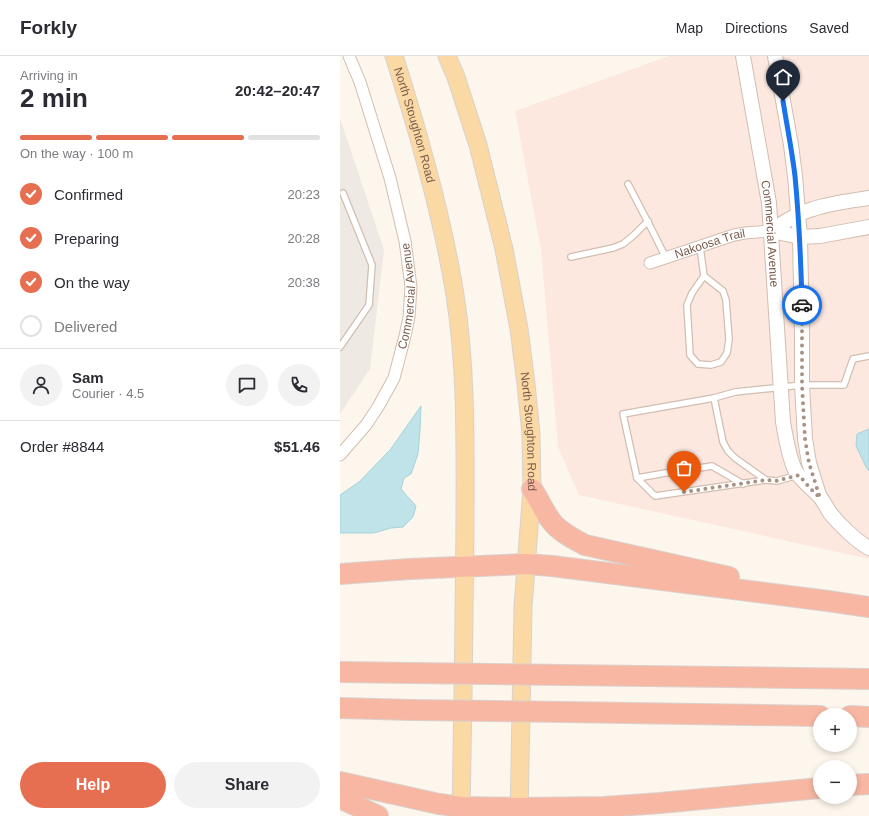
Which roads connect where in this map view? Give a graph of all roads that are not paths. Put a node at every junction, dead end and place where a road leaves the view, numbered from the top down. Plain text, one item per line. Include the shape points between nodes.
1 (349, 56) edge
2 (394, 56) edge
3 (447, 56) edge
4 (743, 56) edge
5 (776, 56) edge
6 (628, 184) dead end
7 (343, 193) dead end
8 (869, 198) edge
9 (798, 215) junction
10 (648, 221) junction
11 (869, 228) edge
12 (771, 231) junction
13 (800, 237) junction
14 (700, 247) junction
15 (571, 257) dead end
16 (666, 258) junction
17 (650, 263) dead end
18 (704, 276) junction
19 (340, 347) edge
20 (869, 356) edge
21 (802, 385) junction
22 (781, 387) junction
23 (714, 398) junction
24 (340, 455) edge
25 (699, 468) dead end
26 (677, 471) dead end
27 (799, 475) junction
28 (637, 478) junction
29 (766, 480) junction
30 (743, 484) junction
31 (532, 489) junction
32 (820, 498) junction
33 (869, 548) edge
34 (526, 564) junction
35 (465, 567) junction
36 (340, 574) edge
37 (828, 601) junction
38 (869, 607) edge
39 (340, 672) edge
40 (869, 680) edge
41 (340, 708) edge
42 (813, 716) edge
43 (857, 716) edge
44 (869, 717) edge
45 (340, 782) edge
46 (869, 784) edge
47 (857, 785) edge
48 (813, 789) edge
49 (340, 798) edge
50 (604, 807) junction
51 (461, 811) edge
52 (519, 812) edge
53 (378, 816) edge
54 (571, 816) edge

1 - 24 street, Commercial Avenue via 360,82 390,178 408,256 411,287 409,317 394,378 366,425
2 - 35 main road, North Stoughton Road via 436,199 456,296 466,418
3 - 31 main road, North Stoughton Road via 478,146 504,249 525,377 531,434
4 - 12 street, Commercial Avenue via 768,196
5 - 9 street, Commercial Avenue via 791,146
6 - 10 lane
7 - 19 lane via 372,265 369,305
8 - 9 street, Nakoosa Trail via 834,203
9 - 12 street, Nakoosa Trail
9 - 13 street, Commercial Avenue
10 - 15 lane via 624,244
10 - 16 lane
11 - 13 street, Nakoosa Trail
12 - 13 street, Nakoosa Trail
12 - 14 street, Nakoosa Trail via 734,235
12 - 22 street, Commercial Avenue
13 - 21 street, Commercial Avenue
14 - 16 street, Nakoosa Trail
14 - 18 lane
16 - 17 street, Nakoosa Trail
18 - 18 lane via 687,305 690,355 698,364 711,365 721,362 727,353 729,339 726,300 723,291
20 - 21 lane via 853,359 844,385
21 - 22 lane
21 - 32 street, Commercial Avenue via 809,463
22 - 23 lane via 735,392
22 - 27 street, Commercial Avenue via 786,437 793,464
23 - 28 lane via 623,414
23 - 29 lane via 723,442 728,451
25 - 30 lane via 712,466
26 - 28 lane
27 - 29 lane via 776,481
27 - 32 street, Commercial Avenue
28 - 30 lane via 655,496
29 - 30 lane
31 - 34 main road, North Stoughton Road
31 - 37 highway via 552,522 565,534 586,545
32 - 33 street, Commercial Avenue via 841,525
34 - 35 highway
34 - 37 highway
34 - 52 main road, North Stoughton Road
35 - 36 highway
35 - 51 main road, North Stoughton Road
37 - 38 highway
39 - 40 highway, bridge
41 - 42 highway, bridge
43 - 44 highway
45 - 51 highway
46 - 47 highway
48 - 50 highway
49 - 53 highway
50 - 52 highway
50 - 54 highway
51 - 52 highway

